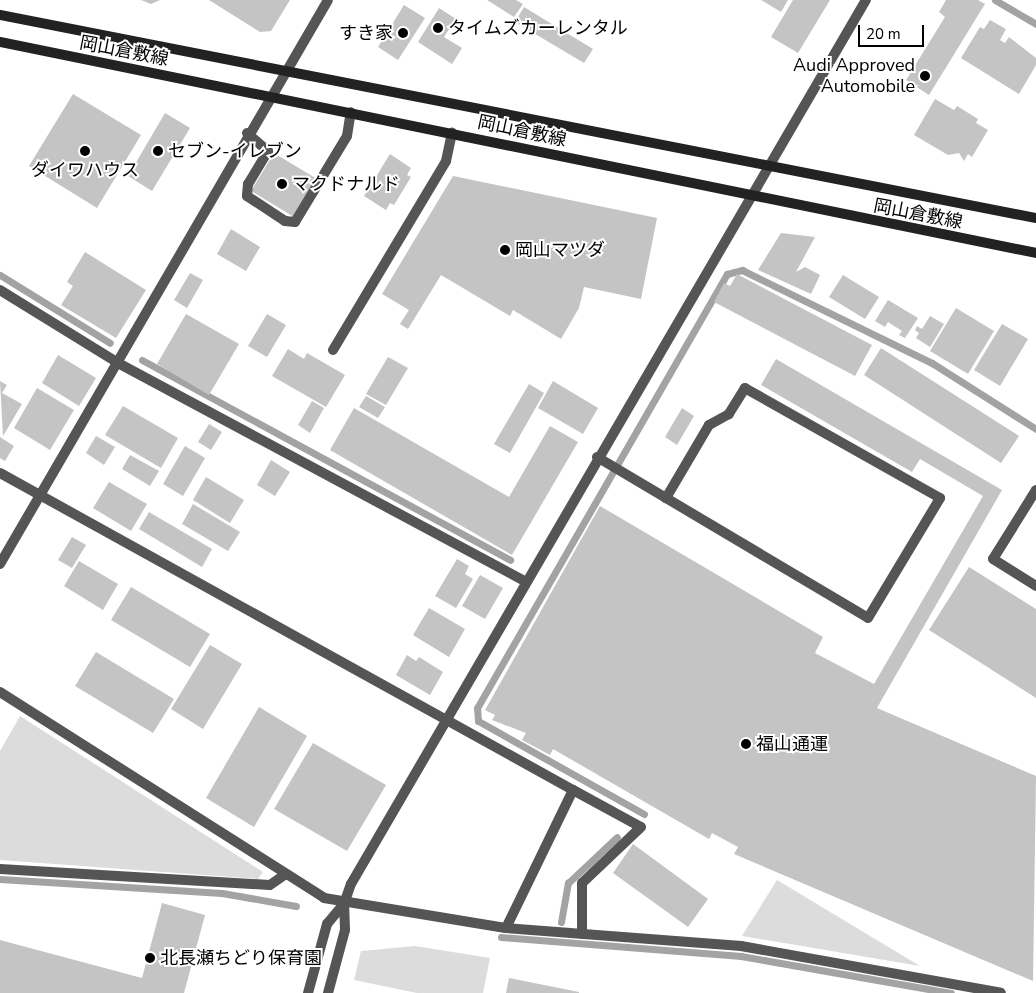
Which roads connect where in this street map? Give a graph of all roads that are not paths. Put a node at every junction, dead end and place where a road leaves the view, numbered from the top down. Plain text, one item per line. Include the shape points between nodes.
1 (328, 0) edge
2 (866, 0) edge
3 (0, 15) edge
4 (0, 42) edge
5 (284, 73) junction
6 (270, 96) junction
7 (351, 112) junction
8 (452, 132) junction
9 (247, 133) junction
10 (770, 166) junction
11 (751, 196) junction
12 (1036, 218) edge
13 (1036, 253) edge
14 (0, 290) edge
15 (333, 350) dead end
16 (118, 363) junction
17 (597, 457) junction
18 (0, 473) edge
19 (1036, 490) edge
20 (40, 495) junction
21 (666, 498) junction
22 (0, 564) edge
23 (525, 581) junction
24 (1036, 586) edge
25 (0, 692) edge
26 (444, 721) junction
27 (573, 790) junction
28 (0, 869) edge
29 (286, 874) junction
30 (344, 904) junction
31 (506, 928) junction
32 (582, 934) junction
33 (308, 993) edge
34 (328, 993) edge
35 (1001, 993) edge

1 - 5 street
2 - 10 street
3 - 5 main road, 岡山倉敷線
4 - 6 main road, 岡山倉敷線
5 - 6 street
5 - 10 main road, 岡山倉敷線
6 - 7 main road, 岡山倉敷線
6 - 9 street
7 - 8 main road, 岡山倉敷線
7 - 9 street via 347,136 295,222 285,221 247,196 248,184 268,150
8 - 11 main road, 岡山倉敷線
8 - 15 street via 446,161
9 - 16 street
10 - 11 street
10 - 12 main road, 岡山倉敷線
11 - 13 main road, 岡山倉敷線
11 - 17 street
14 - 16 street
16 - 20 street
16 - 23 street
17 - 21 street
17 - 23 street
18 - 20 street
19 - 24 street via 993,559
20 - 22 street
20 - 26 street
21 - 21 street via 868,618 940,498 744,388 729,414 709,425
23 - 26 street
25 - 29 street
26 - 27 street
26 - 30 street via 351,884
27 - 31 street
27 - 32 street via 641,827 582,883
28 - 29 street via 270,885
29 - 30 street via 324,898
30 - 31 street
30 - 33 street via 327,924
30 - 34 street via 344,930
31 - 32 street
32 - 35 street via 741,946

